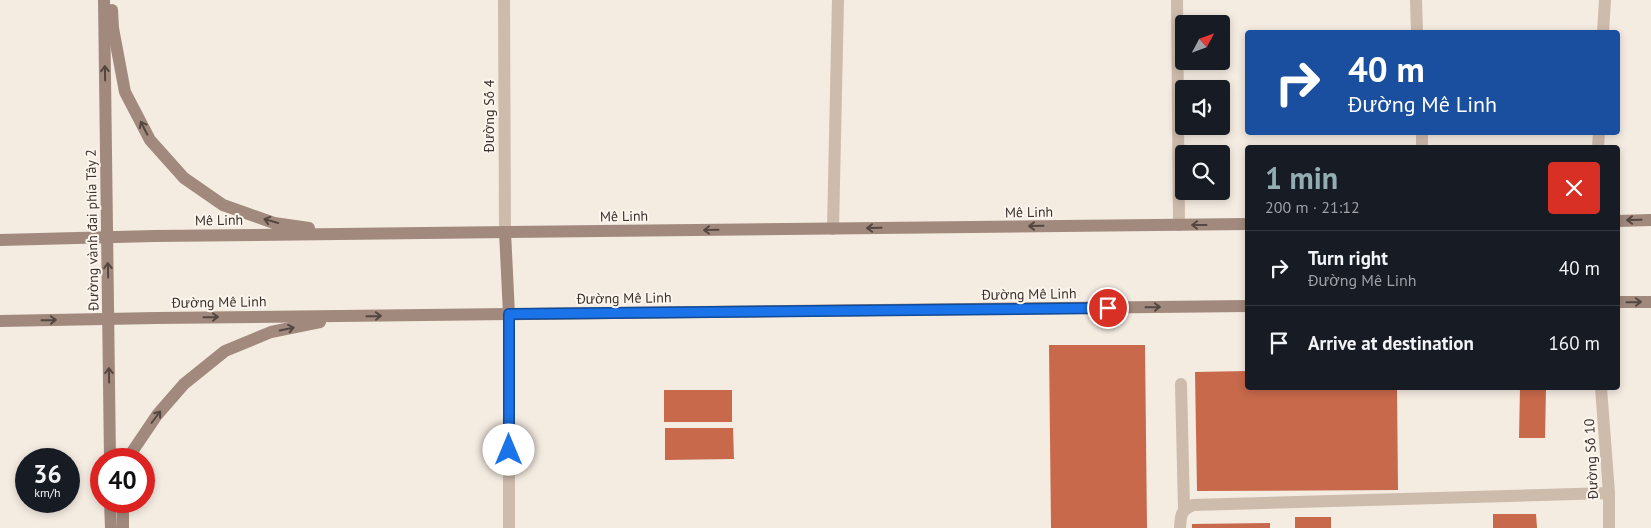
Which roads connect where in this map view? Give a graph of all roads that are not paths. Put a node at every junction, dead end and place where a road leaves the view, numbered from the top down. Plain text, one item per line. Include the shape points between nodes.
1 (104, 0) edge
2 (112, 0) edge
3 (504, 0) edge
4 (838, 0) edge
5 (1177, 0) edge
6 (1416, 0) edge
7 (1605, 0) edge
8 (1417, 30) edge
9 (1603, 30) edge
10 (1620, 220) edge
11 (1651, 220) edge
12 (1245, 224) edge
13 (1179, 225) junction
14 (833, 229) junction
15 (505, 232) junction
16 (354, 234) junction
17 (107, 237) junction
18 (0, 240) edge
19 (1620, 302) edge
20 (1651, 302) edge
21 (1245, 306) edge
22 (509, 314) junction
23 (347, 316) junction
24 (109, 319) junction
25 (0, 321) edge
26 (1180, 384) dead end
27 (1602, 390) edge
28 (110, 448) edge
29 (135, 448) edge
30 (1608, 494) junction
31 (1184, 509) junction
32 (110, 513) edge
33 (123, 513) edge
34 (111, 528) edge
35 (123, 528) edge
36 (509, 528) edge
37 (1180, 528) edge
38 (1609, 528) edge

17 -> 1 main road, Đường vành đai phía Tây 2
16 -> 2 main road via 274,223 223,205 184,178 150,140 125,92
3 - 15 street, Đường Số 4
4 - 14 street
5 - 13 street
6 - 8 street
7 - 9 street
11 -> 10 main road
12 -> 13 main road, Mê Linh
13 -> 14 main road, Mê Linh
14 -> 15 main road, Mê Linh
15 - 16 main road, Mê Linh
15 - 22 main road
16 - 17 main road, Mê Linh
17 - 18 main road, Mê Linh
24 -> 17 main road, Đường vành đai phía Tây 2
19 -> 20 main road
22 -> 21 main road, Đường Mê Linh
23 -> 22 main road, Đường Mê Linh
22 - 36 street
24 -> 23 main road, Đường Mê Linh
29 -> 23 main road via 184,384 224,351 271,332
25 -> 24 main road, Đường Mê Linh
28 -> 24 main road, Đường vành đai phía Tây 2
26 - 31 street
27 - 30 street, Đường Số 10
30 - 31 street via 1193,505
30 - 38 street, Đường Số 10
31 - 37 street
32 - 34 main road
33 - 35 main road

